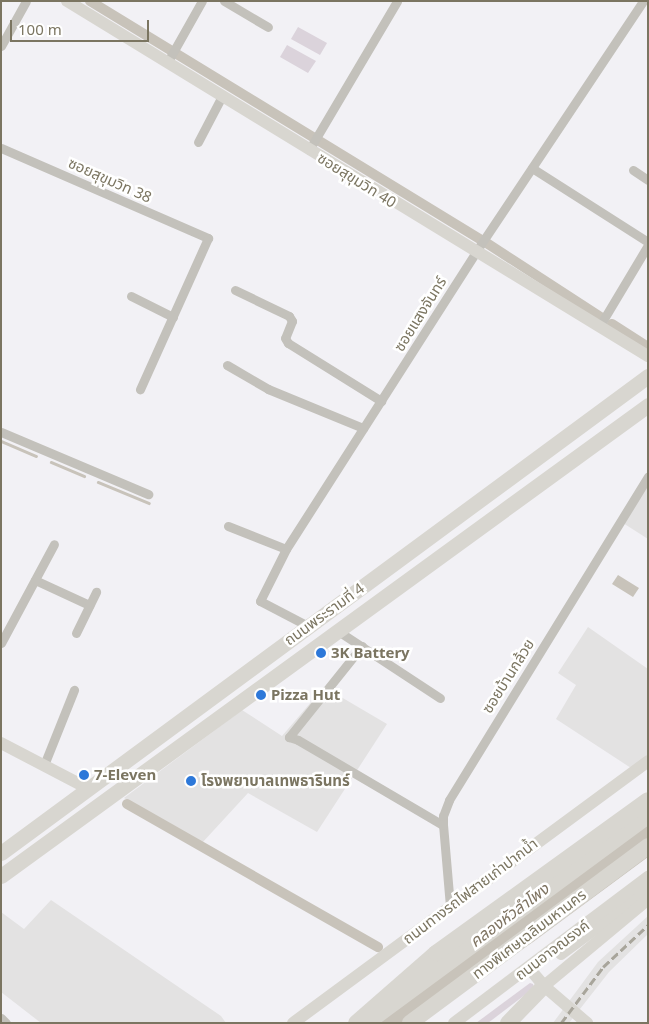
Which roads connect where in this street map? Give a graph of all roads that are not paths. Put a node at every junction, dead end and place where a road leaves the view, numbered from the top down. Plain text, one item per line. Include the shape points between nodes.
1 (26, 1) edge
2 (68, 1) edge
3 (202, 1) edge
4 (224, 1) edge
5 (397, 1) edge
6 (643, 1) edge
7 (268, 27) dead end
8 (1, 46) edge
9 (171, 56) junction
10 (222, 96) junction
11 (198, 142) dead end
12 (310, 147) junction
13 (1, 148) edge
14 (532, 168) junction
15 (633, 170) dead end
16 (648, 180) edge
17 (648, 244) edge
18 (475, 253) junction
19 (236, 290) dead end
20 (131, 296) dead end
21 (173, 317) junction
22 (600, 327) junction
23 (648, 356) edge
24 (226, 365) dead end
25 (648, 376) edge
26 (140, 388) dead end
27 (381, 401) junction
28 (648, 405) edge
29 (363, 428) junction
30 (1, 432) edge
31 (648, 476) edge
32 (148, 494) dead end
33 (228, 526) dead end
34 (54, 544) dead end
35 (286, 549) junction
36 (35, 580) junction
37 (96, 592) dead end
38 (89, 605) junction
39 (308, 626) junction
40 (338, 632) junction
41 (76, 633) dead end
42 (1, 643) edge
43 (362, 646) junction
44 (74, 690) dead end
45 (440, 698) dead end
46 (1, 743) edge
47 (648, 761) edge
48 (44, 765) junction
49 (86, 788) junction
50 (648, 800) edge
51 (648, 816) edge
52 (443, 825) junction
53 (648, 846) edge
54 (1, 853) edge
55 (1, 876) edge
56 (648, 877) edge
57 (648, 890) edge
58 (648, 899) edge
59 (450, 906) junction
60 (535, 976) junction
61 (1, 1018) edge
62 (6, 1023) edge
63 (293, 1023) edge
64 (356, 1023) edge
65 (368, 1023) edge
66 (410, 1023) edge
67 (454, 1023) edge
68 (468, 1023) edge
69 (508, 1023) edge
70 (587, 1023) edge

1 - 8 street
2 - 9 street, ซอยสุขุมวิท 40
3 - 9 street
4 - 7 street
5 - 12 street
6 - 14 street, ซอยแสงจันทร์
9 - 10 street, ซอยสุขุมวิท 40
10 - 11 street
10 - 12 street, ซอยสุขุมวิท 40
12 - 18 street, ซอยสุขุมวิท 40
13 - 21 street, ซอยสุขุมวิท 38 via 208,238
14 - 17 street
14 - 18 street, ซอยแสงจันทร์
15 - 16 street
17 - 22 street
18 - 22 street, ซอยสุขุมวิท 40
18 - 27 street, ซอยแสงจันทร์
19 - 27 street via 289,316 292,322 285,340 288,344
20 - 21 street
21 - 26 street
22 - 23 street, ซอยสุขุมวิท 40
24 - 29 street via 268,389
25 - 39 main road, ถนนพระรามที่ 4
27 - 29 street, ซอยแสงจันทร์
28 - 40 main road, ถนนพระรามที่ 4
29 - 35 street, ซอยแสงจันทร์
30 - 32 street
31 - 52 street, ซอยบ้านกล้วย via 460,779 448,800
33 - 35 street
34 - 36 street
35 - 39 street, ซอยแสงจันทร์ via 260,601
36 - 38 street
36 - 42 street
37 - 38 street
38 - 41 street
39 - 40 main road
39 - 49 main road, ถนนพระรามที่ 4
40 - 43 street
40 - 55 main road, ถนนพระรามที่ 4
43 - 45 street
43 - 52 street via 289,737
44 - 48 street
46 - 48 street
47 - 59 street, ถนนทางรถไฟสายเก่าปากน้ำ
48 - 49 street
49 - 54 main road, ถนนพระรามที่ 4
50 - 64 highway via 436,953
51 - 65 highway, ทางพิเศษเฉลิมมหานคร
52 - 59 street, ซอยบ้านกล้วย
53 - 66 highway, ทางพิเศษเฉลิมมหานคร
56 - 60 street, ถนนอาจณรงค์
57 - 60 street, ถนนอาจณรงค์
58 - 60 street
59 - 63 street, ถนนทางรถไฟสายเก่าปากน้ำ
60 - 67 street, ถนนอาจณรงค์
60 - 68 street, ถนนอาจณรงค์
60 - 69 highway
60 - 70 street
61 - 62 street

